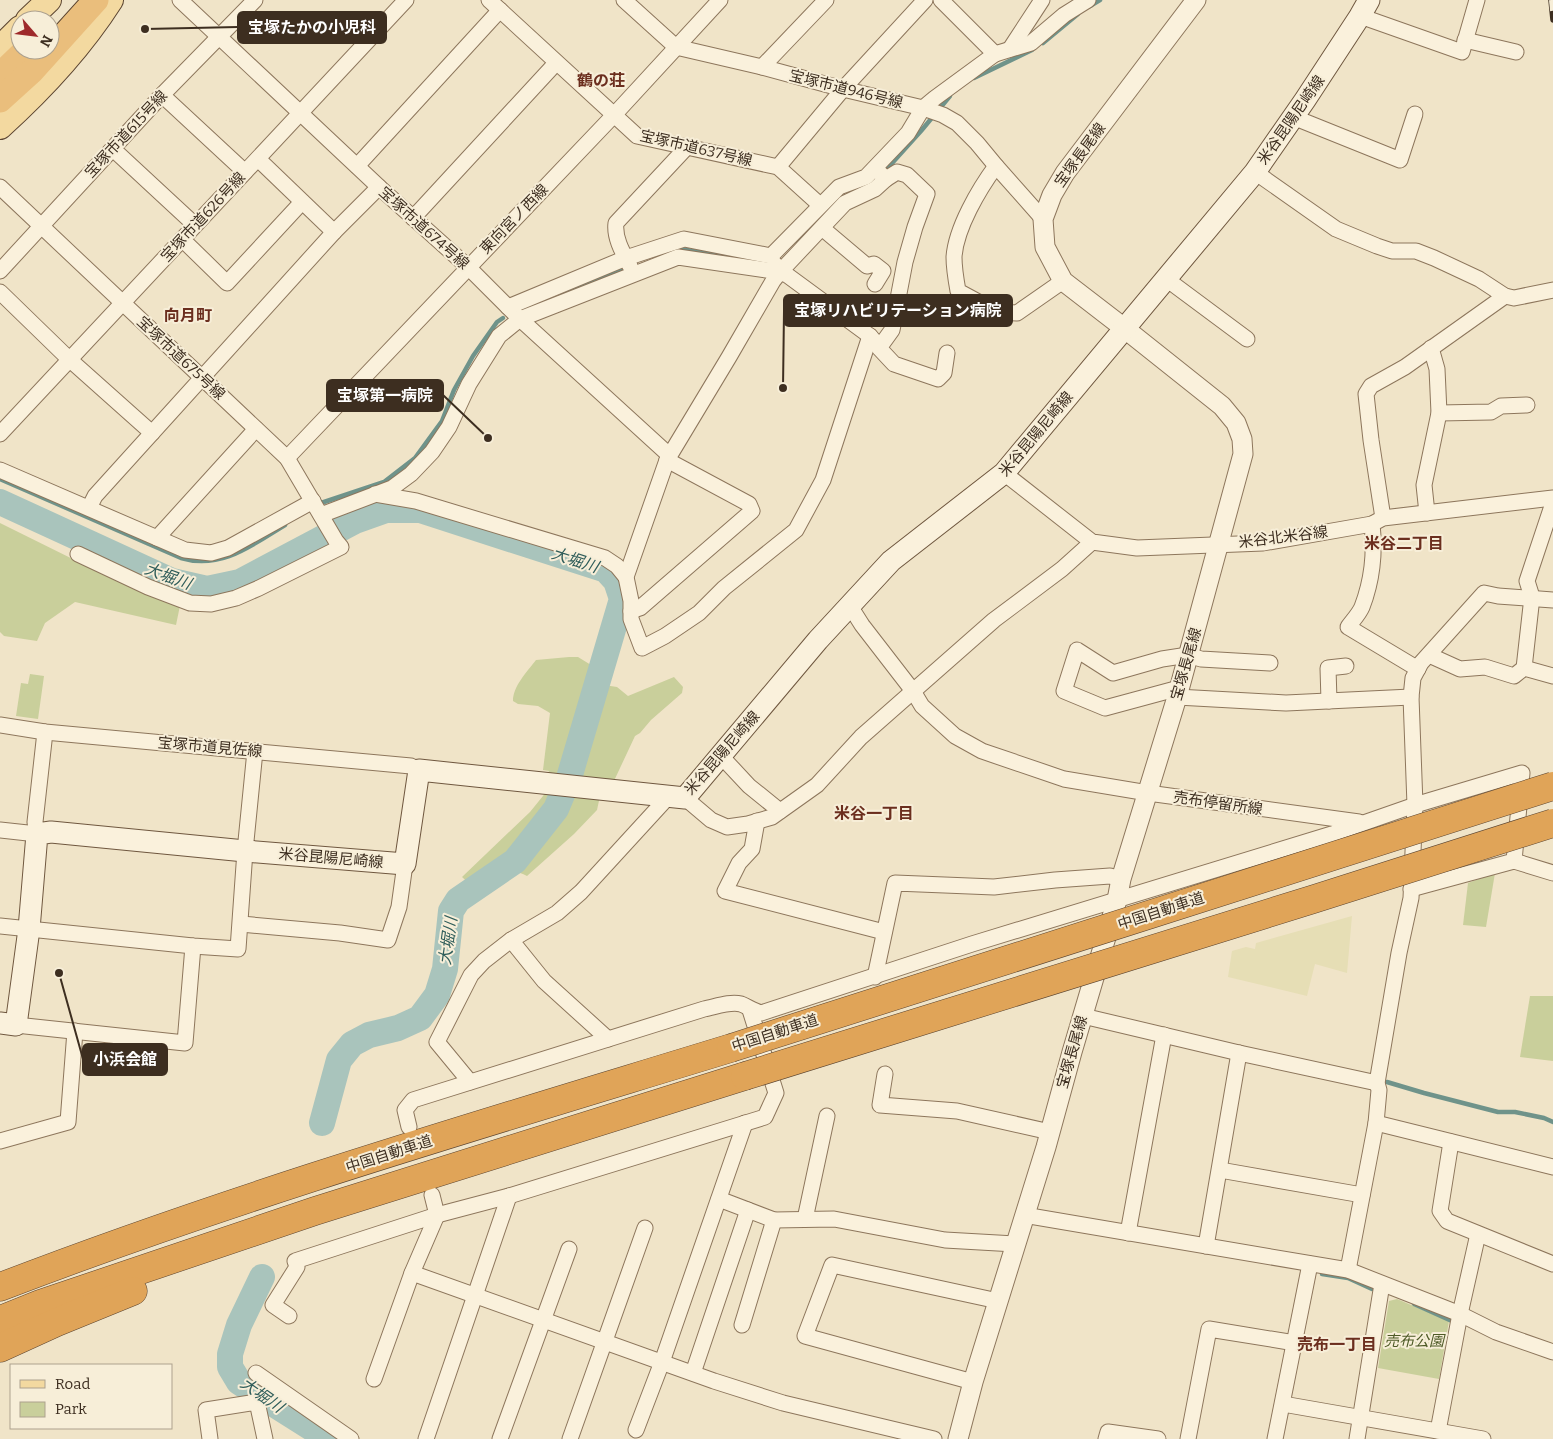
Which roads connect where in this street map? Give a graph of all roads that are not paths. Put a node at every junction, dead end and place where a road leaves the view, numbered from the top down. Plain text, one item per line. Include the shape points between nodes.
1 (49, 0) edge
2 (74, 0) edge
3 (96, 0) edge
4 (111, 0) edge
5 (180, 0) edge
6 (256, 0) edge
7 (406, 0) edge
8 (624, 0) edge
9 (720, 0) edge
10 (826, 0) edge
11 (925, 0) edge
12 (941, 0) edge
13 (1042, 0) edge
14 (1088, 0) edge
15 (1196, 0) edge
16 (1476, 0) edge
17 (495, 5) edge
18 (1364, 8) edge
19 (38, 10) edge
20 (60, 15) edge
21 (10, 38) edge
22 (220, 38) junction
23 (1466, 40) junction
24 (0, 48) edge
25 (676, 48) junction
26 (1002, 52) junction
27 (1516, 52) dead end
28 (16, 60) edge
29 (556, 63) junction
30 (762, 67) junction
31 (0, 75) edge
32 (844, 89) junction
33 (162, 95) junction
34 (0, 100) edge
35 (931, 111) junction
36 (301, 113) junction
37 (1415, 114) dead end
38 (614, 115) junction
39 (1293, 117) junction
40 (0, 127) edge
41 (687, 147) junction
42 (113, 149) junction
43 (258, 159) junction
44 (357, 166) junction
45 (778, 166) junction
46 (996, 166) junction
47 (245, 172) junction
48 (1254, 172) junction
49 (881, 174) junction
50 (0, 187) edge
51 (379, 187) junction
52 (302, 202) junction
53 (820, 205) junction
54 (413, 218) junction
55 (1043, 219) junction
56 (195, 225) junction
57 (40, 226) junction
58 (822, 228) junction
59 (334, 232) junction
60 (182, 239) junction
61 (775, 264) junction
62 (630, 266) junction
63 (468, 267) junction
64 (0, 271) edge
65 (1165, 278) junction
66 (1063, 281) junction
67 (875, 284) dead end
68 (1553, 290) edge
69 (0, 292) edge
70 (1505, 296) junction
71 (122, 302) junction
72 (508, 307) junction
73 (520, 319) junction
74 (1124, 328) junction
75 (870, 336) junction
76 (1247, 339) dead end
77 (879, 348) junction
78 (1431, 348) junction
79 (947, 353) dead end
80 (70, 359) junction
81 (203, 378) junction
82 (1527, 405) dead end
83 (1439, 413) junction
84 (2, 428) edge
85 (256, 429) junction
86 (152, 433) junction
87 (668, 457) junction
88 (287, 458) junction
89 (0, 470) edge
90 (1004, 474) junction
91 (375, 494) junction
92 (1553, 498) edge
93 (313, 501) junction
94 (1553, 503) edge
95 (89, 508) junction
96 (1427, 513) junction
97 (323, 519) junction
98 (1377, 521) junction
99 (157, 538) junction
100 (1092, 542) junction
101 (1220, 544) junction
102 (78, 554) dead end
103 (626, 577) junction
104 (1532, 597) junction
105 (1553, 600) edge
106 (850, 606) junction
107 (631, 611) junction
108 (1188, 655) junction
109 (1429, 655) junction
110 (1270, 663) dead end
111 (1346, 666) dead end
112 (1524, 668) junction
113 (1418, 669) junction
114 (1553, 676) edge
115 (913, 691) junction
116 (1178, 693) junction
117 (1411, 698) junction
118 (1329, 701) junction
119 (0, 725) edge
120 (46, 732) junction
121 (255, 751) junction
122 (721, 756) junction
123 (419, 770) junction
124 (1553, 786) edge
125 (1148, 794) junction
126 (677, 797) junction
127 (1415, 805) junction
128 (780, 811) junction
129 (757, 821) junction
130 (1363, 823) junction
131 (1553, 823) edge
132 (0, 830) edge
133 (37, 834) junction
134 (245, 852) junction
135 (1514, 861) junction
136 (405, 864) junction
137 (1553, 873) edge
138 (1121, 879) junction
139 (1411, 890) junction
140 (1117, 900) junction
141 (241, 924) junction
142 (0, 926) edge
143 (28, 929) junction
144 (884, 932) junction
145 (511, 940) junction
146 (193, 946) junction
147 (874, 977) junction
148 (750, 1010) junction
149 (1083, 1016) junction
150 (8, 1024) edge
151 (75, 1031) junction
152 (1164, 1035) junction
153 (608, 1039) junction
154 (1239, 1053) junction
155 (885, 1074) dead end
156 (470, 1082) junction
157 (1377, 1083) junction
158 (826, 1116) dead end
159 (745, 1123) junction
160 (1376, 1123) junction
161 (409, 1127) dead end
162 (1050, 1132) junction
163 (0, 1141) edge
164 (1451, 1142) junction
165 (380, 1156) junction
166 (1553, 1167) edge
167 (1220, 1170) junction
168 (432, 1195) dead end
169 (509, 1196) junction
170 (1362, 1196) junction
171 (719, 1199) junction
172 (748, 1210) junction
173 (315, 1211) junction
174 (437, 1215) junction
175 (1024, 1215) junction
176 (774, 1220) junction
177 (805, 1220) junction
178 (645, 1228) dead end
179 (1128, 1233) junction
180 (1478, 1234) junction
181 (1016, 1244) junction
182 (1206, 1246) junction
183 (569, 1249) dead end
184 (1310, 1264) junction
185 (1553, 1264) edge
186 (0, 1267) edge
187 (1348, 1270) junction
188 (412, 1273) junction
189 (1382, 1284) junction
190 (0, 1287) edge
191 (475, 1295) junction
192 (998, 1300) junction
193 (1460, 1314) junction
194 (289, 1316) dead end
195 (543, 1319) junction
196 (0, 1320) edge
197 (742, 1325) dead end
198 (604, 1341) junction
199 (1294, 1343) junction
200 (0, 1348) edge
201 (1553, 1352) edge
202 (662, 1362) junction
203 (256, 1373) dead end
204 (692, 1373) junction
205 (374, 1379) dead end
206 (973, 1382) junction
207 (1283, 1404) junction
208 (1361, 1418) junction
209 (636, 1430) dead end
210 (1438, 1431) junction
211 (210, 1439) edge
212 (265, 1439) edge
213 (351, 1439) edge
214 (426, 1439) edge
215 (500, 1439) edge
216 (570, 1439) edge
217 (934, 1439) edge
218 (958, 1439) edge
219 (1106, 1439) edge
220 (1158, 1439) edge
221 (1188, 1439) edge
222 (1275, 1439) edge
223 (1357, 1439) edge
224 (1483, 1439) edge

1 - 19 main road
2 - 20 highway
3 - 34 highway via 32,71
4 - 40 main road via 65,60
5 - 22 street, 宝塚市道674号線
6 - 22 street, 宝塚市道615号線
7 - 36 street, 宝塚市道626号線
8 - 25 street
9 - 25 street, 東向宮ノ西線
10 - 30 street
11 - 32 street
12 - 26 street
13 - 26 street
14 - 26 street via 1030,44
15 - 55 street, 宝塚長尾線 via 1065,173
16 - 23 street
17 - 29 street, 宝塚市道637号線
17 - 44 street
18 - 23 street via 1462,52
18 - 39 main road, 米谷昆陽尼崎線
21 - 24 main road
22 - 33 street, 宝塚市道615号線
22 - 36 street, 宝塚市道674号線
23 - 27 street
25 - 30 street, 宝塚市道946号線
25 - 38 street, 東向宮ノ西線
26 - 35 street via 935,98
28 - 31 highway
29 - 38 street, 宝塚市道637号線
29 - 54 street
30 - 32 street, 宝塚市道946号線
32 - 35 street, 宝塚市道946号線
32 - 45 street
33 - 42 street, 宝塚市道615号線
33 - 47 street
35 - 46 street, 宝塚市道946号線 via 957,123
35 - 49 street via 908,133
36 - 43 street, 宝塚市道626号線
36 - 44 street, 宝塚市道674号線
37 - 39 street via 1400,160
38 - 41 street, 宝塚市道637号線 via 637,136
38 - 63 street, 東向宮ノ西線
39 - 48 main road, 米谷昆陽尼崎線
41 - 45 street, 宝塚市道637号線
41 - 62 street via 616,223 615,232
42 - 56 street
42 - 57 street, 宝塚市道615号線
43 - 47 street, 宝塚市道626号線
43 - 52 street
44 - 51 street, 宝塚市道674号線
45 - 53 street
46 - 55 street, 宝塚市道946号線
46 - 66 street via 983,184 960,234 954,255 958,291 997,312 1017,312
47 - 56 street, 宝塚市道626号線
48 - 65 main road, 米谷昆陽尼崎線
48 - 70 street via 1336,229 1392,251 1416,251 1434,258
49 - 53 street via 839,187
49 - 58 street via 874,189 845,203
49 - 77 street via 897,172 907,176 927,194 904,262 892,330
50 - 57 street, 宝塚市道675号線
51 - 54 street, 宝塚市道674号線
51 - 59 street
52 - 59 street
52 - 60 street via 227,282
53 - 61 street
54 - 63 street, 宝塚市道674号線
55 - 66 street, 宝塚長尾線 via 1045,246
56 - 60 street, 宝塚市道626号線
57 - 64 street, 宝塚市道615号線
57 - 71 street, 宝塚市道675号線
58 - 61 street
58 - 67 street via 867,266 874,264 883,271
59 - 81 street
60 - 71 street, 宝塚市道626号線
61 - 62 street via 684,239
61 - 75 street
61 - 87 street via 773,281
62 - 72 street
62 - 73 street
63 - 72 street, 宝塚市道674号線
63 - 88 street, 東向宮ノ西線
65 - 74 main road, 米谷昆陽尼崎線
65 - 76 street
66 - 74 street, 宝塚長尾線
68 - 70 street via 1514,298
69 - 80 street
70 - 78 street
71 - 80 street, 宝塚市道626号線
71 - 81 street, 宝塚市道675号線
72 - 73 street, 宝塚市道674号線
73 - 87 street, 宝塚市道674号線
73 - 91 street via 499,336 482,360 450,426 432,452 411,474 392,488
74 - 90 main road, 米谷昆陽尼崎線
74 - 101 street, 宝塚長尾線 via 1222,406 1236,423 1243,454
75 - 77 street
75 - 107 street via 823,480 796,530 724,588 699,613 642,648 631,620
77 - 79 street via 894,364 938,379 944,373
78 - 83 street via 1437,369
78 - 98 street via 1371,386 1366,394
80 - 84 street, 宝塚市道626号線
80 - 86 street
81 - 85 street, 宝塚市道675号線
81 - 86 street
82 - 83 street via 1501,406 1490,412
83 - 96 street via 1424,485
85 - 88 street, 宝塚市道675号線
85 - 99 street
86 - 95 street via 95,496
87 - 103 street
87 - 107 street, 宝塚市道674号線 via 749,504 752,511 640,608
88 - 93 street, 宝塚市道675号線
89 - 95 street
90 - 100 street
90 - 106 main road, 米谷昆陽尼崎線 via 891,561
91 - 97 street
91 - 103 street via 416,501 605,558
92 - 96 street, 米谷北米谷線
93 - 97 street, 宝塚市道675号線
93 - 99 street via 228,548 211,553 185,550
94 - 104 street via 1527,581
95 - 99 street
96 - 98 street, 米谷北米谷線
97 - 102 street, 宝塚市道675号線 via 339,544 259,588 211,604 190,603
98 - 101 street, 米谷北米谷線 via 1264,543
98 - 113 street via 1371,570 1361,609 1348,626
100 - 101 street, 米谷北米谷線 via 1137,548
100 - 115 street via 994,620
101 - 108 street, 宝塚長尾線
103 - 107 street
104 - 105 street
104 - 109 street via 1484,593
104 - 112 street
106 - 115 street, 売布停留所線
106 - 122 main road, 米谷昆陽尼崎線
108 - 110 street via 1202,659
108 - 116 street, 宝塚長尾線
108 - 116 street via 1114,673 1078,650 1064,691 1105,708
109 - 112 street via 1460,669 1485,667 1514,676
109 - 113 street
111 - 118 street via 1328,668
112 - 114 street
113 - 117 street via 1413,678
115 - 125 street, 売布停留所線 via 922,706 955,736 982,751 1064,778
115 - 128 street via 861,737 817,785
116 - 118 street via 1286,703
116 - 125 street, 宝塚長尾線
117 - 118 street
117 - 127 street
119 - 120 street, 宝塚市道見佐線
120 - 121 street, 宝塚市道見佐線
120 - 133 street via 35,822
121 - 123 street, 宝塚市道見佐線 via 411,766
121 - 134 street
122 - 126 main road, 米谷昆陽尼崎線
122 - 128 street via 749,786
123 - 126 main road, 米谷昆陽尼崎線
123 - 136 main road, 米谷昆陽尼崎線
124 - 165 highway, 中国自動車道, bridge via 731,1048
125 - 130 street, 売布停留所線
125 - 138 street, 宝塚長尾線
126 - 129 street via 727,827
126 - 145 street via 557,913
127 - 130 street, 売布停留所線
127 - 135 street, 売布停留所線 via 1522,773
127 - 139 street
128 - 129 street
129 - 144 street via 752,849 739,863 725,891
130 - 140 street
131 - 173 highway, 中国自動車道, bridge
132 - 133 street
133 - 134 main road, 米谷昆陽尼崎線 via 51,832
133 - 143 main road
134 - 136 main road, 米谷昆陽尼崎線
134 - 141 street
135 - 137 street
135 - 139 street
136 - 141 street via 399,907 388,940
138 - 140 street, 宝塚長尾線
138 - 144 street via 1110,876 994,887 895,883
139 - 157 street
140 - 147 street
140 - 149 street, 宝塚長尾線
141 - 146 street via 238,949
142 - 143 street
143 - 146 street
143 - 150 main road
144 - 147 street
145 - 153 street via 544,980
145 - 156 street via 471,975 437,1042
146 - 151 street via 185,1043
147 - 148 street via 761,1013
148 - 153 street via 740,1004 727,1004
148 - 159 street via 776,1093 765,1117
149 - 152 street
149 - 162 street, 宝塚長尾線
150 - 151 street
151 - 163 street via 68,1122
152 - 154 street
152 - 179 street
153 - 156 street
154 - 157 street
154 - 167 street
155 - 162 street via 880,1105 957,1111
156 - 161 street via 413,1100 405,1110
157 - 160 street
158 - 177 street
159 - 169 street
159 - 171 street
160 - 164 street
160 - 170 street
162 - 175 street, 宝塚長尾線
164 - 166 street
164 - 180 street via 1440,1211 1447,1221
165 - 186 highway via 217,1199
165 - 190 highway, 中国自動車道 via 145,1234
167 - 170 street
167 - 182 street
168 - 174 street
169 - 174 street
169 - 191 street
170 - 187 street
171 - 172 street
171 - 202 street
172 - 176 street
172 - 204 street
173 - 196 highway, 中国自動車道
173 - 200 highway
174 - 188 street
174 - 194 street via 294,1261 297,1267 273,1305
175 - 179 street
175 - 181 street, 宝塚長尾線
176 - 177 street
176 - 197 street
177 - 181 street via 834,1219 945,1240
178 - 198 street
179 - 182 street
180 - 185 street
180 - 193 street
181 - 192 street, 宝塚長尾線
182 - 184 street
183 - 195 street
184 - 187 street
184 - 199 street
187 - 189 street
188 - 191 street
188 - 205 street
189 - 193 street
189 - 208 street
191 - 195 street
191 - 214 street
192 - 206 street, 宝塚長尾線
192 - 206 street via 832,1264 805,1336
193 - 201 street via 1496,1332
193 - 210 street
195 - 198 street
195 - 215 street
198 - 202 street
198 - 216 street
199 - 207 street
199 - 221 street via 1209,1329
202 - 204 street
202 - 209 street
203 - 213 street
204 - 217 street via 783,1403
206 - 218 street, 宝塚長尾線
207 - 208 street
207 - 222 street
208 - 210 street
208 - 223 street
210 - 224 street
211 - 212 street via 206,1410 258,1402
219 - 220 street via 1108,1432

